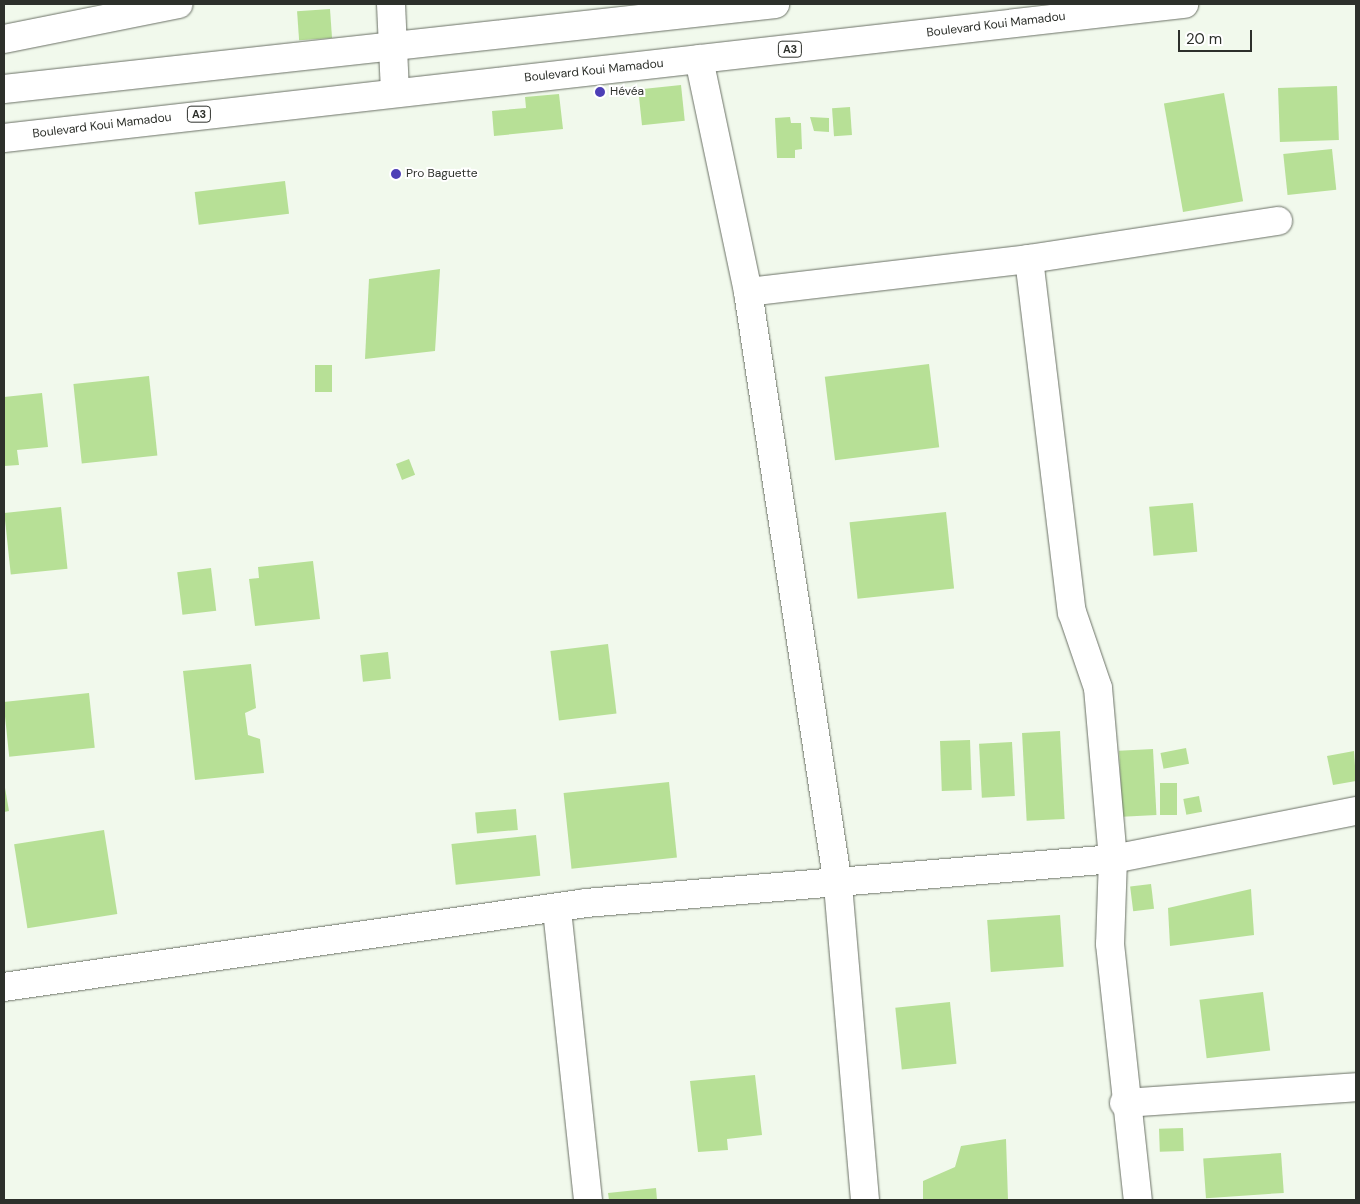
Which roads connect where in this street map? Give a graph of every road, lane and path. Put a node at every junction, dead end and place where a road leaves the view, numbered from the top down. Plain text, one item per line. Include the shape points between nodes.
1 (179, 4) edge
2 (391, 4) edge
3 (775, 4) edge
4 (1184, 4) edge
5 (4, 38) edge
6 (395, 48) junction
7 (699, 59) junction
8 (4, 89) edge
9 (395, 92) junction
10 (4, 138) edge
11 (1278, 221) dead end
12 (1029, 259) junction
13 (748, 292) junction
14 (1356, 811) edge
15 (1113, 859) junction
16 (838, 885) junction
17 (557, 910) junction
18 (4, 987) edge
19 (1356, 1087) edge
20 (1124, 1103) junction
21 (588, 1200) edge
22 (865, 1200) edge
23 (1138, 1200) edge

1 - 5 street
2 - 6 street
3 - 6 street
4 - 7 street, Boulevard Koui Mamadou / A3
6 - 8 street
6 - 9 street
7 - 9 street, Boulevard Koui Mamadou / A3
7 - 13 street
9 - 10 street, Boulevard Koui Mamadou / A3
11 - 12 street
12 - 13 street
12 - 15 street via 1072,612 1098,688
13 - 16 street
14 - 15 street
15 - 16 street
15 - 20 street via 1110,944
16 - 17 street via 586,903
16 - 22 street
17 - 18 street
17 - 21 street
19 - 20 street
20 - 23 street

